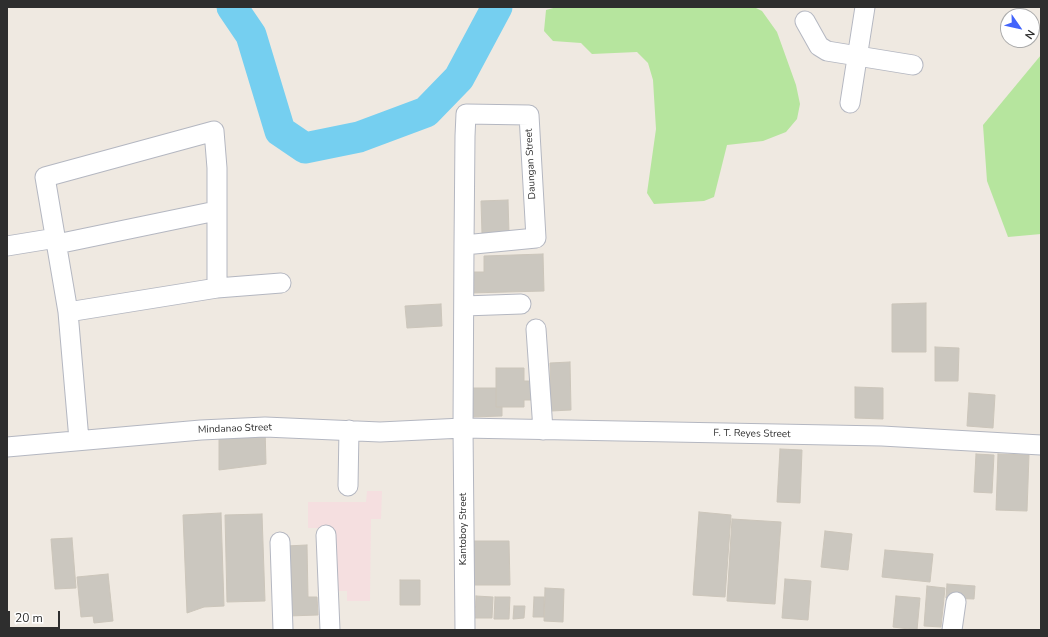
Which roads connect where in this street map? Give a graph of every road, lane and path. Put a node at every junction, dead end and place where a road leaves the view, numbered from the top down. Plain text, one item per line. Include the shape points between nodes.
1 (865, 7) edge
2 (805, 21) dead end
3 (857, 56) junction
4 (913, 65) dead end
5 (850, 103) dead end
6 (216, 211) junction
7 (56, 241) junction
8 (464, 245) junction
9 (7, 246) edge
10 (281, 282) dead end
11 (217, 288) junction
12 (521, 304) dead end
13 (464, 306) junction
14 (68, 312) junction
15 (536, 329) dead end
16 (463, 428) junction
17 (349, 430) junction
18 (543, 430) junction
19 (79, 440) junction
20 (1041, 445) edge
21 (7, 447) edge
22 (348, 486) dead end
23 (326, 536) dead end
24 (280, 542) dead end
25 (956, 602) dead end
26 (283, 630) edge
27 (330, 630) edge
28 (465, 630) edge
29 (952, 630) edge

1 - 3 street
2 - 3 street via 819,46 827,52
3 - 4 street
3 - 5 street
6 - 7 street
6 - 7 street via 217,168 214,131 45,177
6 - 11 street
7 - 9 street
7 - 14 street
8 - 8 street, Daungan Street via 536,238 529,115 466,114
8 - 13 street, Daungan Street
10 - 11 street
11 - 14 street
12 - 13 street
13 - 16 street, Daungan Street
14 - 19 street
15 - 18 street
16 - 17 street, Mindanao Street via 380,432
16 - 18 street, F. T. Reyes Street
16 - 28 street, Kantoboy Street
17 - 19 street, Mindanao Street via 265,427
17 - 22 street
18 - 20 street, F. T. Reyes Street via 882,436
19 - 21 street, Mindanao Street
23 - 27 street
24 - 26 street
25 - 29 street

